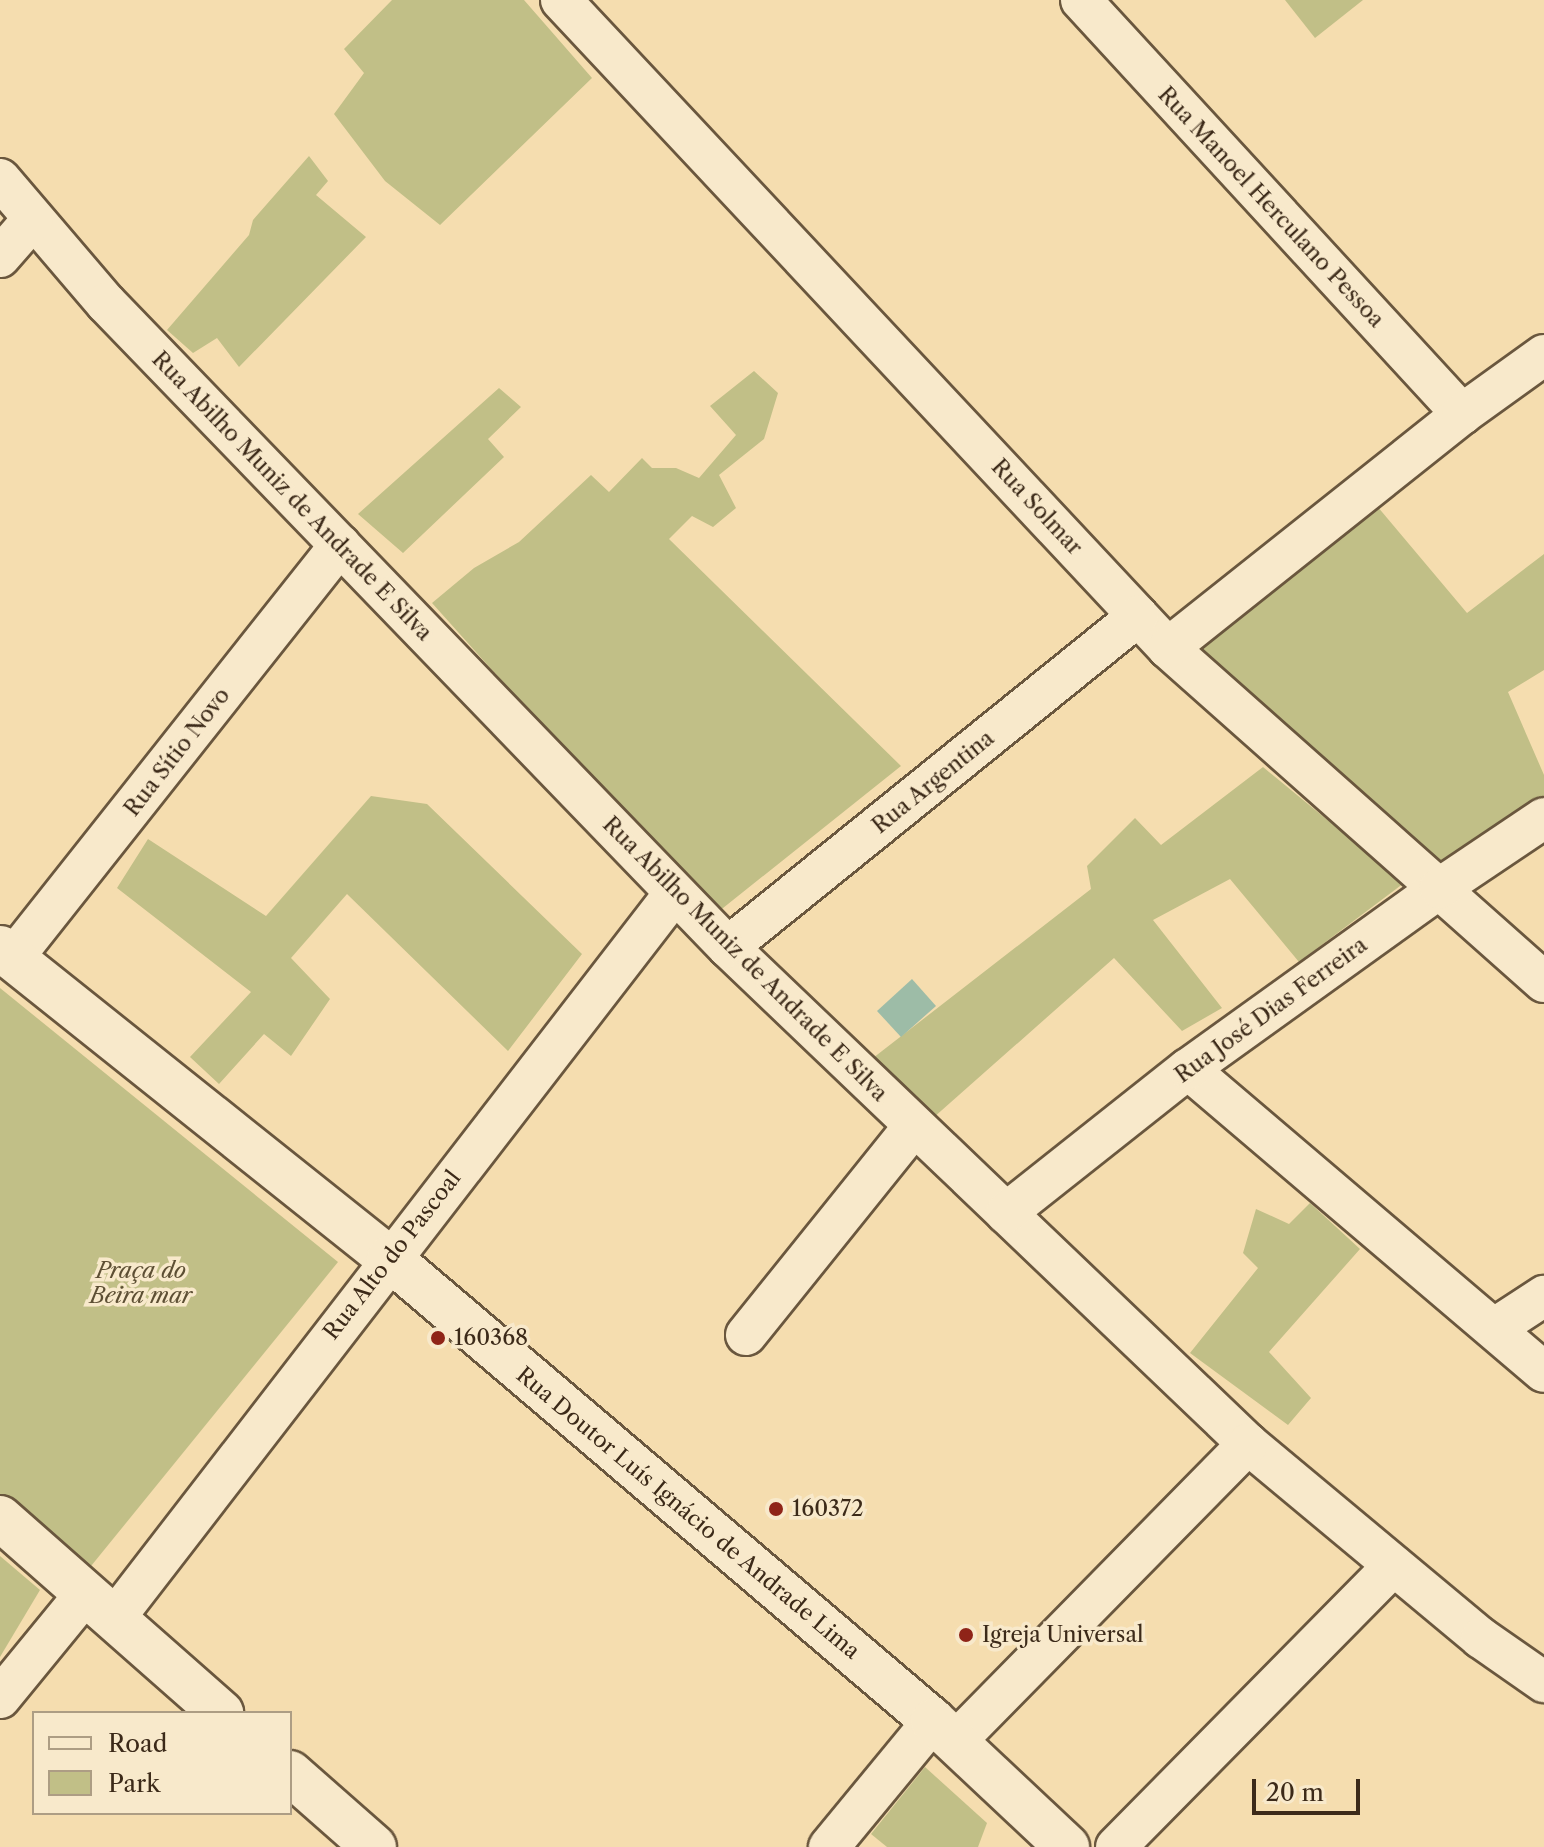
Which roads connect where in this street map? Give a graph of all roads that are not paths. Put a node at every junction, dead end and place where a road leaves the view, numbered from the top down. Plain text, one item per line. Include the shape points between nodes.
1 (561, 0) edge
2 (1081, 0) edge
3 (0, 179) edge
4 (33, 219) junction
5 (0, 257) edge
6 (1544, 355) edge
7 (1462, 414) junction
8 (340, 545) junction
9 (1138, 616) junction
10 (1168, 648) junction
11 (1544, 818) edge
12 (1440, 888) junction
13 (674, 894) junction
14 (728, 947) junction
15 (7, 953) edge
16 (1544, 982) edge
17 (1188, 1069) junction
18 (914, 1126) junction
19 (1006, 1213) junction
20 (389, 1258) junction
21 (1544, 1296) edge
22 (1495, 1328) junction
23 (746, 1335) dead end
24 (1544, 1372) edge
25 (1248, 1444) junction
26 (0, 1518) edge
27 (1393, 1566) junction
28 (100, 1606) junction
29 (1544, 1682) edge
30 (0, 1698) edge
31 (219, 1711) edge
32 (944, 1732) junction
33 (292, 1775) edge
34 (374, 1847) edge
35 (829, 1847) edge
36 (1067, 1847) edge
37 (1116, 1847) edge

1 - 9 street, Rua Solmar
2 - 7 street, Rua Manoel Herculano Pessoa
3 - 4 street, Rua Abilho Muniz de Andrade E Silva
4 - 5 street
4 - 8 street, Rua Abilho Muniz de Andrade E Silva via 106,303
6 - 7 street
7 - 10 street
8 - 13 street, Rua Abilho Muniz de Andrade E Silva
8 - 15 street, Rua Sítio Novo
9 - 10 street, Rua Solmar
9 - 14 street, Rua Argentina
10 - 12 street, Rua Solmar
11 - 12 street, Rua José Dias Ferreira
12 - 16 street, Rua Solmar
12 - 17 street, Rua José Dias Ferreira
13 - 14 street, Rua Abilho Muniz de Andrade E Silva
13 - 20 street, Rua Alto do Pascoal
14 - 18 street, Rua Abilho Muniz de Andrade E Silva
15 - 20 main road, Rua Doutor Luís Ignácio de Andrade Lima
17 - 19 street, Rua José Dias Ferreira
17 - 22 street
18 - 19 street, Rua Abilho Muniz de Andrade E Silva
18 - 23 street
19 - 25 street, Rua Abilho Muniz de Andrade E Silva
20 - 28 street, Rua Alto do Pascoal
20 - 32 main road, Rua Doutor Luís Ignácio de Andrade Lima
21 - 22 street
22 - 24 street
25 - 27 street, Rua Abilho Muniz de Andrade E Silva
25 - 32 street
26 - 28 main road
27 - 29 street, Rua Abilho Muniz de Andrade E Silva
27 - 37 street
28 - 30 street, Rua Alto do Pascoal
28 - 31 main road
32 - 35 street
32 - 36 main road, Rua Doutor Luís Ignácio de Andrade Lima
33 - 34 main road

